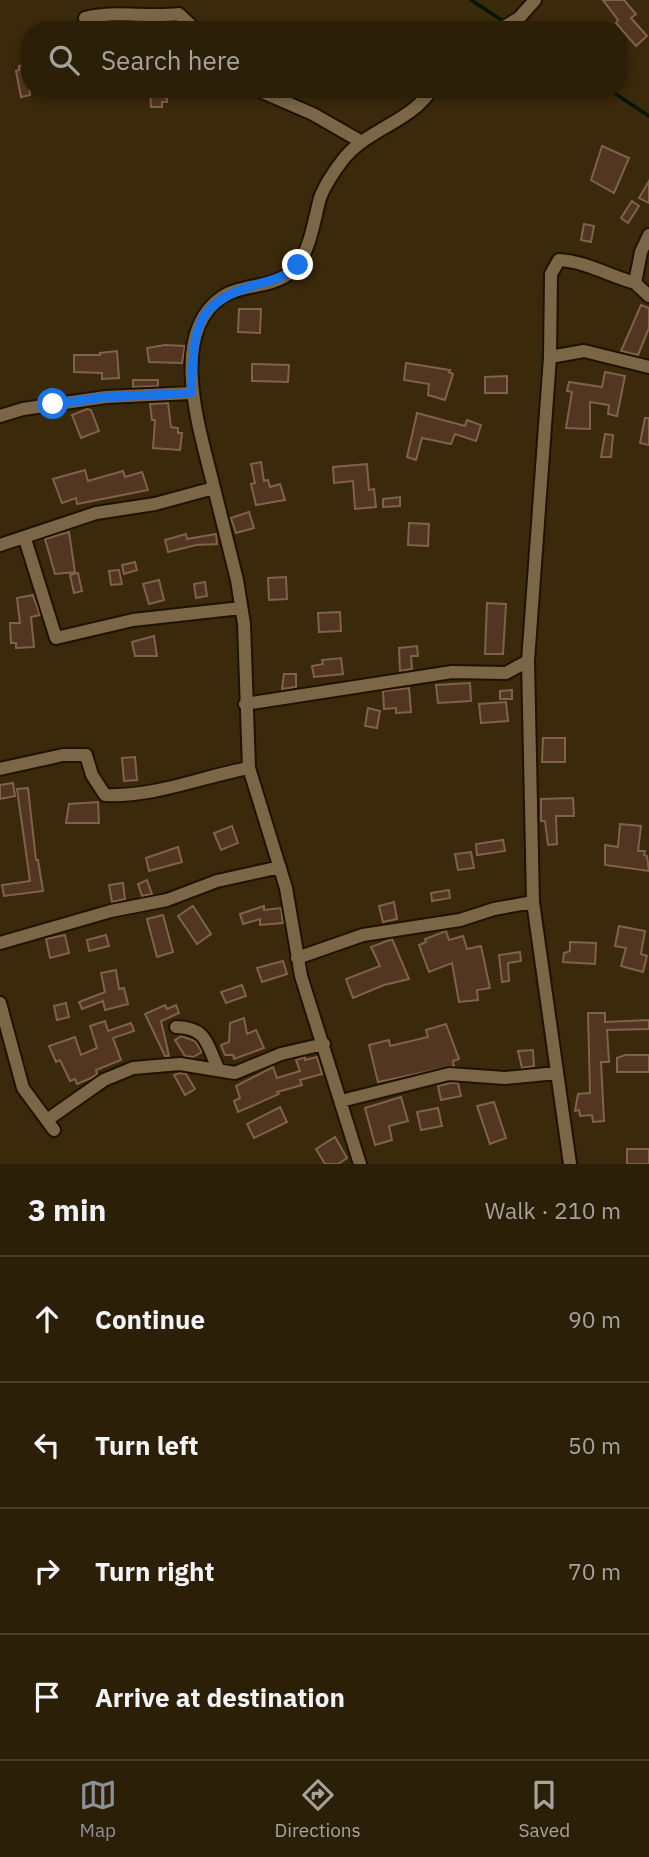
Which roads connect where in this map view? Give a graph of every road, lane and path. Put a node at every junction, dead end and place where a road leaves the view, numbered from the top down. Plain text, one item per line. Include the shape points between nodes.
1 (535, 0) edge
2 (85, 18) dead end
3 (186, 21) edge
4 (514, 21) edge
5 (276, 98) edge
6 (423, 98) edge
7 (360, 141) junction
8 (649, 235) edge
9 (635, 284) junction
10 (649, 296) edge
11 (550, 357) junction
12 (649, 367) edge
13 (191, 393) junction
14 (0, 416) edge
15 (214, 488) junction
16 (25, 539) junction
17 (0, 545) edge
18 (241, 608) junction
19 (528, 661) junction
20 (245, 705) junction
21 (248, 768) junction
22 (0, 769) edge
23 (280, 867) junction
24 (533, 902) junction
25 (0, 943) edge
26 (296, 958) junction
27 (0, 1003) edge
28 (176, 1027) dead end
29 (4, 1030) edge
30 (324, 1044) junction
31 (219, 1070) junction
32 (557, 1073) junction
33 (341, 1101) junction
34 (360, 1164) edge
35 (570, 1164) edge

1 - 4 street
2 - 3 street via 103,13 148,18 179,14
5 - 7 street
6 - 7 street via 403,118
7 - 13 street via 321,195 314,230 298,265 286,276 220,298 202,319 195,331
8 - 9 street
9 - 10 street
9 - 11 street via 559,260 551,274
11 - 12 street via 583,351
11 - 19 street
13 - 14 street via 106,397
13 - 15 street
15 - 16 street via 156,504 96,513
15 - 18 street
16 - 17 street
16 - 18 street via 56,638 133,620
18 - 20 street via 246,643
19 - 20 street via 506,673 452,672
19 - 24 street
20 - 21 street
21 - 22 street via 169,790 124,796 105,795 86,755 64,755
21 - 23 street
23 - 25 street
23 - 26 street
24 - 26 street via 460,920 363,935
24 - 32 street
26 - 30 street
27 - 29 street
28 - 31 street via 194,1027 202,1034
29 - 31 street via 23,1087 51,1125 104,1080 133,1068 180,1063
30 - 31 street via 281,1054 235,1073
30 - 33 street
32 - 33 street via 505,1078 449,1074
32 - 35 street
33 - 34 street

